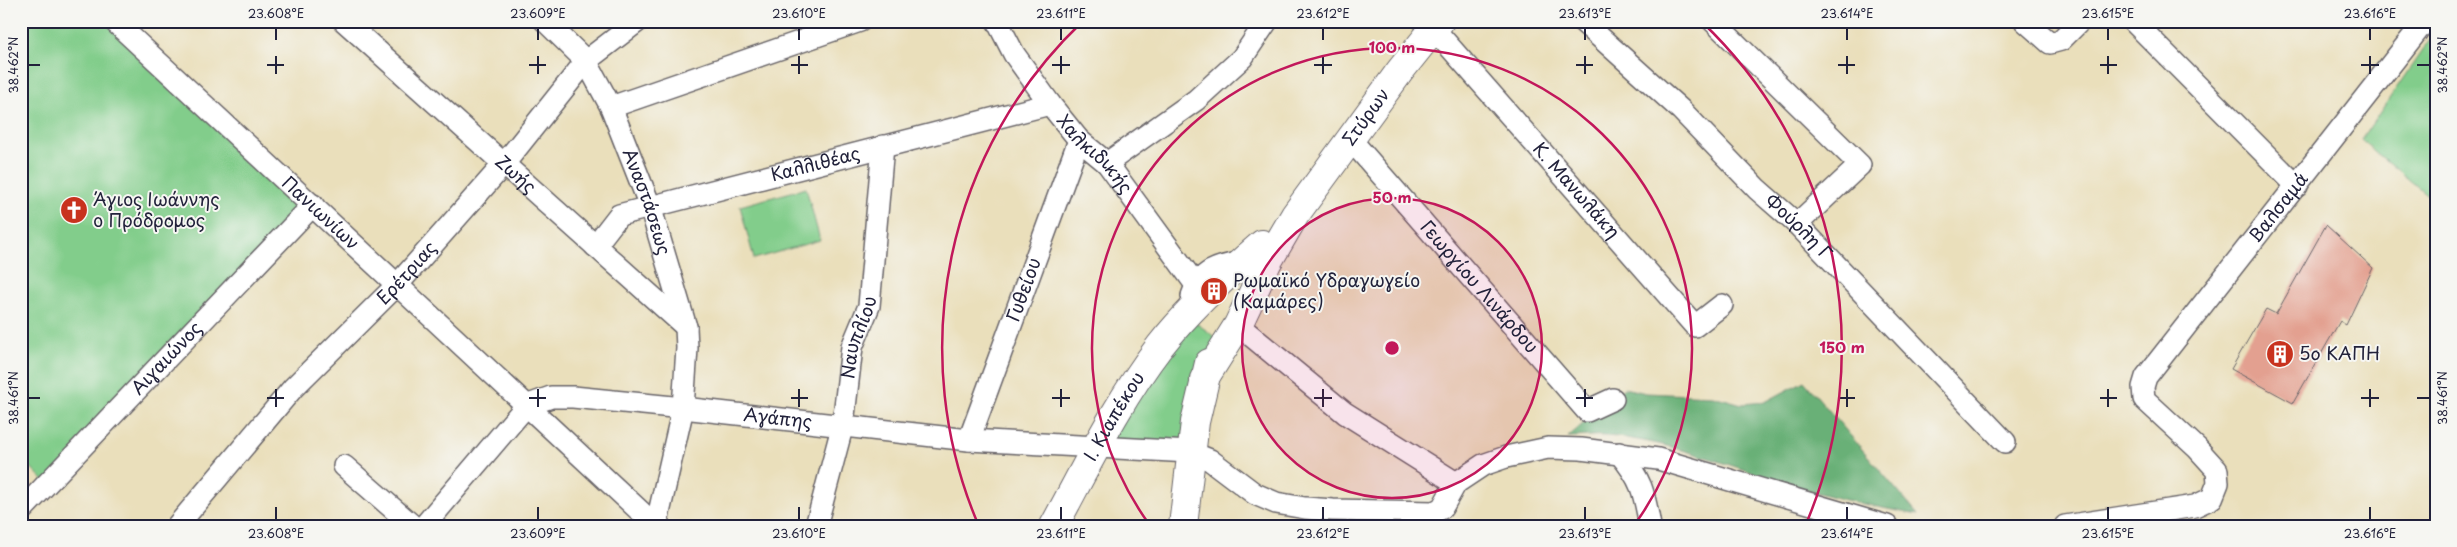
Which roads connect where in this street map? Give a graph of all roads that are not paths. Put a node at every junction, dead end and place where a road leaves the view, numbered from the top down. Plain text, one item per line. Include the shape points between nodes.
1 (114, 21) edge
2 (344, 21) edge
3 (545, 21) edge
4 (638, 21) edge
5 (860, 21) edge
6 (997, 21) edge
7 (1267, 21) edge
8 (1582, 21) edge
9 (1713, 21) edge
10 (2025, 21) edge
11 (2080, 21) edge
12 (2133, 21) edge
13 (2424, 21) edge
14 (1433, 24) edge
15 (586, 61) junction
16 (1050, 104) junction
17 (611, 107) junction
18 (1079, 140) junction
19 (1351, 140) junction
20 (883, 146) junction
21 (1107, 163) junction
22 (504, 164) junction
23 (2297, 186) junction
24 (313, 205) junction
25 (650, 206) junction
26 (1295, 215) junction
27 (1797, 224) junction
28 (1262, 244) junction
29 (595, 246) junction
30 (1242, 262) junction
31 (398, 284) junction
32 (1196, 285) junction
33 (1722, 304) dead end
34 (1186, 316) junction
35 (1238, 325) junction
36 (686, 327) junction
37 (1204, 380) junction
38 (1613, 399) dead end
39 (526, 406) junction
40 (683, 408) junction
41 (843, 424) junction
42 (969, 440) junction
43 (2005, 442) dead end
44 (1097, 446) junction
45 (1190, 452) junction
46 (1619, 453) junction
47 (344, 466) dead end
48 (1456, 483) junction
49 (21, 511) edge
50 (177, 526) edge
51 (413, 526) edge
52 (424, 526) edge
53 (656, 526) edge
54 (816, 526) edge
55 (1054, 526) edge
56 (1184, 526) edge
57 (1650, 526) edge
58 (1887, 526) edge
59 (2065, 526) edge

1 - 24 street, Πανιωνίων
2 - 22 street, Ζωής
3 - 15 street, Αναστάσεως
4 - 15 street, Ερέτριας
5 - 17 street
6 - 16 street, Χαλκιδικής via 1014,54
7 - 21 street via 1242,58 1196,100
8 - 27 street, Φούρλη Γ via 1680,110 1757,189
9 - 27 street via 1860,165
10 - 11 street via 2050,43 2061,40
12 - 23 street
13 - 23 street, Βαλσαμά
14 - 19 main road, Στύρων
14 - 33 street, Κ. Μανωλάκη via 1696,326
15 - 17 street, Αναστάσεως
15 - 22 street, Ερέτριας
16 - 18 street, Χαλκιδικής
16 - 20 street, Καλλιθέας
17 - 25 street, Αναστάσεως
18 - 21 street, Χαλκιδικής
18 - 42 street, Γυθείου
19 - 26 main road, Στύρων
19 - 38 street, Γεωργίου Λινάρδου via 1587,412
20 - 25 street, Καλλιθέας
20 - 41 street, Ναυπλίου via 869,306 852,346
21 - 32 street, Χαλκιδικής
22 - 29 street, Ζωής
22 - 31 street, Ερέτριας
23 - 59 street, Βαλσαμά via 2146,378 2143,387 2144,399 2217,470 2218,483 2212,498 2195,506
24 - 31 street, Πανιωνίων
24 - 49 street, Αιγαιώνος
25 - 29 street, Καλλιθέας via 620,215
25 - 36 street, Αναστάσεως
26 - 28 main road, Στύρων
26 - 35 main road, Στύρων via 1267,263
27 - 43 street, Φούρλη Γ
28 - 30 main road, Ι. Κιαπέκου
28 - 37 main road, Στύρων via 1217,338
29 - 36 street, Ζωής
30 - 32 street, Ι. Κιαπέκου via 1215,267
30 - 34 main road, Ι. Κιαπέκου
31 - 39 street, Πανιωνίων
31 - 50 street, Ερέτριας via 293,388
32 - 34 street, Ι. Κιαπέκου
34 - 44 main road, Ι. Κιαπέκου via 1160,347
35 - 37 main road, Στύρων
35 - 48 street via 1346,413
36 - 40 street, Αναστάσεως
37 - 45 main road, Στύρων
39 - 40 street, Αγάπης via 551,398 573,398
39 - 52 street
39 - 53 street, Πανιωνίων
40 - 41 street, Αγάπης
40 - 53 street, Αναστάσεως
41 - 42 street, Αγάπης
41 - 54 street, Ναυπλίου
42 - 44 street, Αγάπης
44 - 45 street, Αγάπης
44 - 55 main road, Ι. Κιαπέκου
45 - 48 street via 1210,460 1255,494 1276,503 1305,508 1426,513 1442,508
45 - 56 main road, Στύρων
46 - 48 street via 1548,448 1483,465
46 - 57 street via 1636,473 1644,493
46 - 58 street via 1658,459
47 - 51 street

